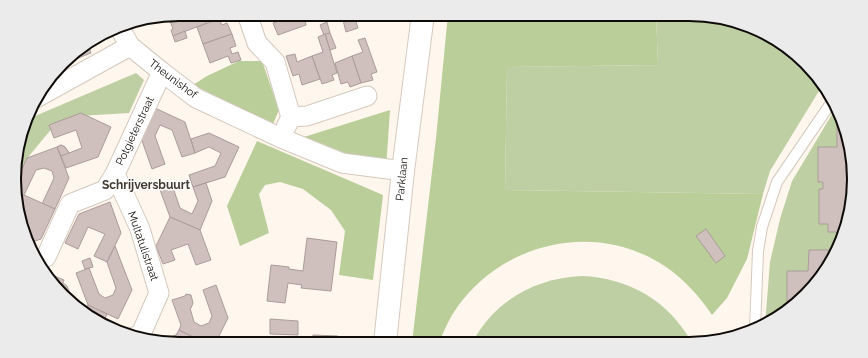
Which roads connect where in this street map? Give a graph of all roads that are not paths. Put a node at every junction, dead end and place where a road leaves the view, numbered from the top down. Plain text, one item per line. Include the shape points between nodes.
1 (249, 21) edge
2 (422, 21) edge
3 (121, 32) edge
4 (130, 46) junction
5 (162, 72) junction
6 (48, 92) edge
7 (367, 96) dead end
8 (829, 106) edge
9 (291, 117) junction
10 (281, 138) junction
11 (403, 171) junction
12 (115, 174) junction
13 (46, 257) dead end
14 (755, 322) edge
15 (142, 333) edge
16 (386, 337) edge

1 - 9 street via 256,43 275,62
2 - 11 street, Parklaan
3 - 4 street, Theunishof
4 - 5 street, Theunishof
4 - 6 street
5 - 10 street, Theunishof via 196,98
5 - 12 street, Potgieterstraat
7 - 9 street via 307,116
8 - 14 lane via 777,182 762,227 758,251
9 - 10 street
10 - 11 street, Theunishof via 342,163
11 - 16 street, Parklaan
12 - 13 street, Potgieterstraat via 105,190 70,204
12 - 15 street, Multatulistraat via 140,229 159,293

